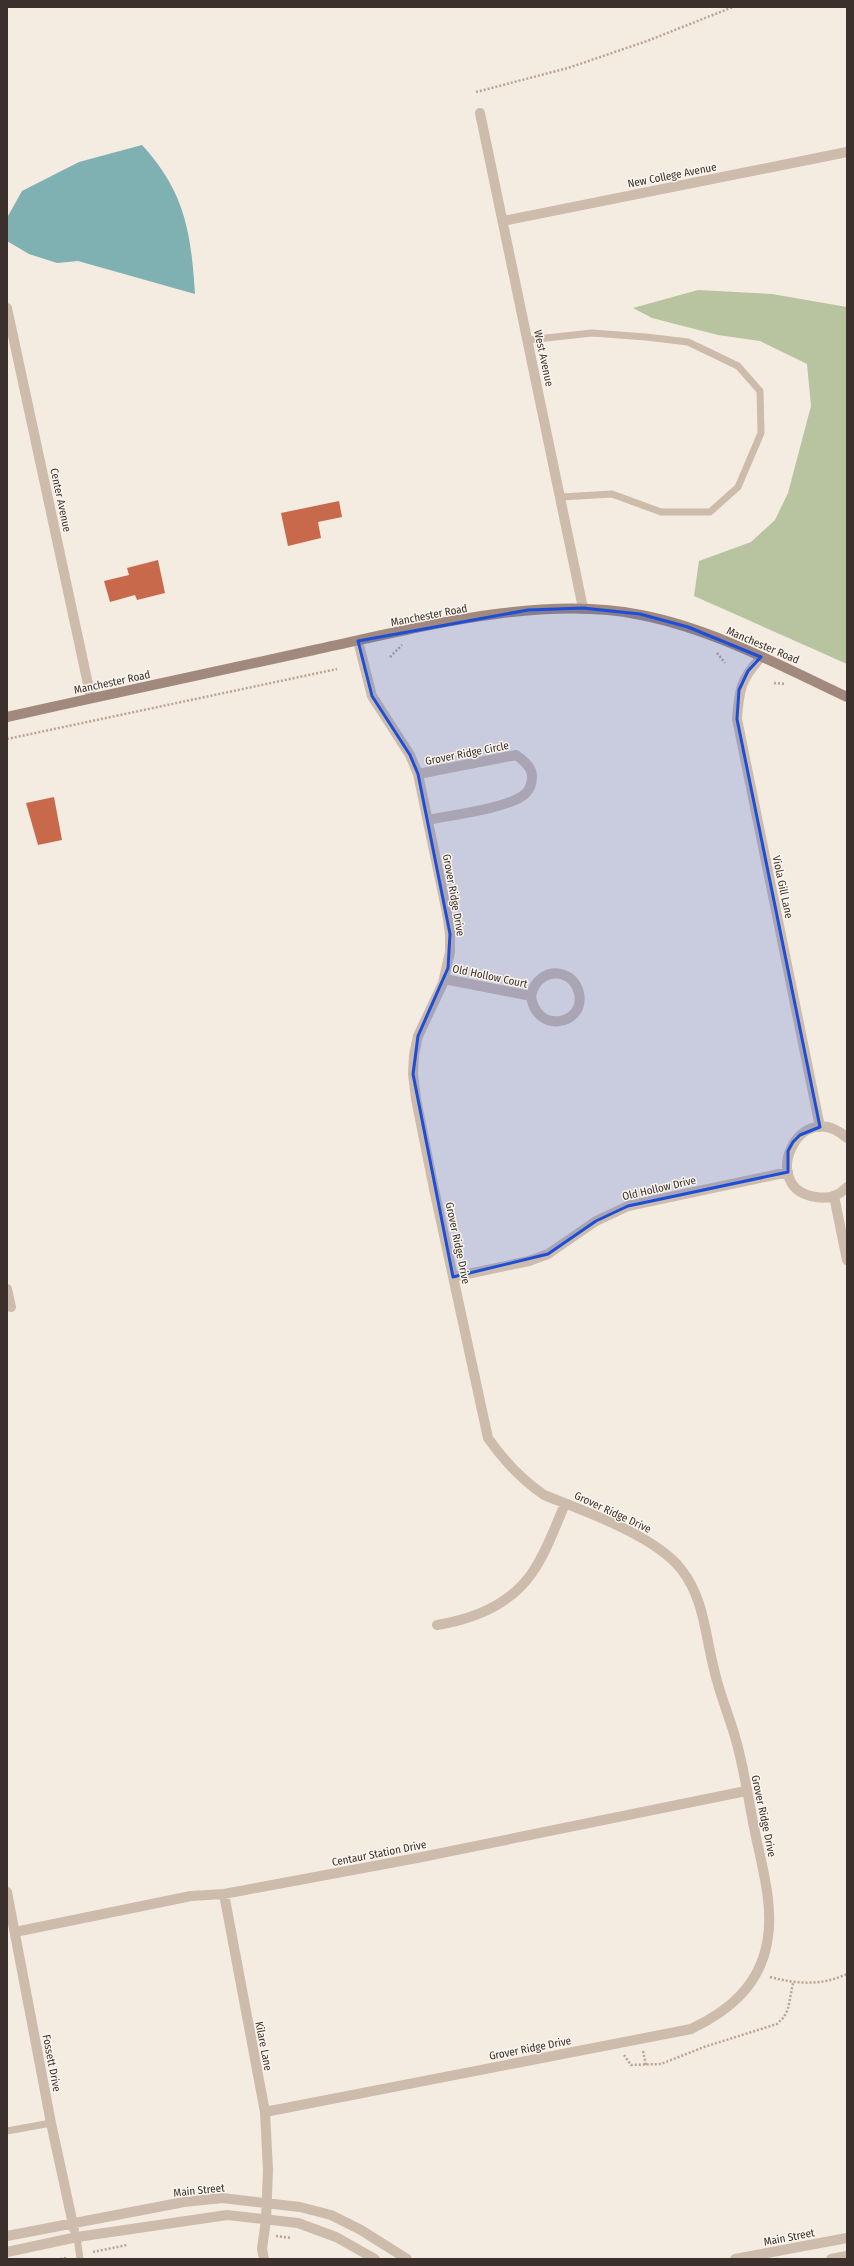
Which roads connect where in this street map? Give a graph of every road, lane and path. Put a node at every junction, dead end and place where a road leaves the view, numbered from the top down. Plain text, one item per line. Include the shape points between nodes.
1 (733, 7) edge
2 (476, 92) dead end
3 (480, 113) dead end
4 (847, 152) edge
5 (503, 221) junction
6 (7, 308) edge
7 (528, 340) junction
8 (561, 497) junction
9 (583, 608) junction
10 (358, 641) junction
11 (403, 644) dead end
12 (716, 652) dead end
13 (390, 657) dead end
14 (761, 657) junction
15 (725, 663) dead end
16 (337, 668) dead end
17 (847, 696) edge
18 (91, 698) junction
19 (7, 717) edge
20 (7, 739) edge
21 (418, 774) junction
22 (428, 820) junction
23 (444, 979) junction
24 (531, 996) junction
25 (820, 1127) junction
26 (847, 1138) edge
27 (788, 1172) junction
28 (847, 1187) edge
29 (834, 1196) junction
30 (847, 1260) edge
31 (453, 1277) junction
32 (7, 1289) edge
33 (11, 1307) dead end
34 (565, 1504) junction
35 (437, 1625) dead end
36 (746, 1791) junction
37 (7, 1892) edge
38 (224, 1894) junction
39 (16, 1932) junction
40 (847, 1974) edge
41 (769, 1976) dead end
42 (793, 1983) junction
43 (622, 2043) junction
44 (265, 2112) junction
45 (51, 2123) junction
46 (7, 2131) edge
47 (267, 2204) junction
48 (266, 2220) junction
49 (72, 2222) junction
50 (7, 2236) edge
51 (77, 2237) junction
52 (847, 2238) edge
53 (7, 2252) edge
54 (847, 2256) edge
55 (66, 2258) dead end
56 (60, 2259) edge
57 (80, 2259) edge
58 (264, 2259) edge
59 (375, 2259) edge
60 (406, 2259) edge
61 (735, 2259) edge
62 (831, 2259) edge

1 - 2 path via 568,68
3 - 5 street, West Avenue
4 - 5 street, New College Avenue
5 - 7 street, West Avenue
6 - 18 street, Center Avenue
7 - 8 street, West Avenue
7 - 8 lane via 592,332 688,342 738,366 760,391 761,433 738,488 710,512 660,512 612,494
8 - 9 street, West Avenue
9 - 10 street, Manchester Road via 528,610
9 - 14 street, Manchester Road via 640,614 688,627
10 - 18 street, Manchester Road
10 - 21 street, Grover Ridge Drive via 372,696 410,755
11 - 13 path
12 - 15 path
14 - 17 street, Manchester Road
14 - 25 street, Viola Gill Lane via 748,671 739,690 736,719
16 - 20 path
18 - 19 street, Manchester Road
21 - 22 street, Grover Ridge Drive
21 - 22 street, Grover Ridge Circle via 516,755 532,772 532,785 527,793 516,800
22 - 23 street, Grover Ridge Drive via 450,934 448,968
23 - 24 street, Old Hollow Court
23 - 31 street, Grover Ridge Drive via 418,1036 413,1074
24 - 24 street, Old Hollow Court via 537,981 544,976 556,974 568,976 574,981 580,997 576,1010 570,1017 556,1022 548,1021 536,1013
25 - 26 street via 831,1128
25 - 27 street via 805,1132 793,1142 787,1156
27 - 29 street via 800,1191 822,1198
27 - 31 street, Old Hollow Drive via 628,1206 596,1221 548,1254 529,1261
28 - 29 street
29 - 30 street
31 - 34 street, Grover Ridge Drive via 488,1438 507,1465 529,1485
32 - 33 street
34 - 35 street via 532,1574 519,1587 502,1602 481,1613
34 - 36 street, Grover Ridge Drive via 644,1538 664,1551 691,1584 701,1609 714,1669 739,1751
36 - 38 street, Centaur Station Drive via 417,1858
36 - 43 street, Grover Ridge Drive via 767,1891 768,1942 761,1963 745,1991 731,2007 710,2020 675,2033
37 - 39 street, Fossett Drive
38 - 39 street, Centaur Station Drive via 191,1896
38 - 44 street, Kilare Lane
39 - 45 street, Fossett Drive
40 - 42 path via 821,1983
41 - 42 path
42 - 43 path via 784,2017 766,2029 704,2047 661,2064 631,2065 626,2060
43 - 44 street, Grover Ridge Drive
44 - 47 street, Kilare Lane
45 - 46 lane
45 - 49 street, Fossett Drive
47 - 48 street, Kilare Lane
47 - 49 street, Main Street via 222,2198 184,2202 99,2220
47 - 60 street, Main Street via 300,2207 331,2215 361,2230
48 - 51 street via 227,2215
48 - 58 street, Kilare Lane via 262,2249
48 - 59 street via 298,2223 336,2237
49 - 50 street, Main Street
49 - 51 street, Fossett Drive
51 - 53 street
51 - 57 lane
52 - 61 street, Main Street
54 - 62 street
55 - 56 path

